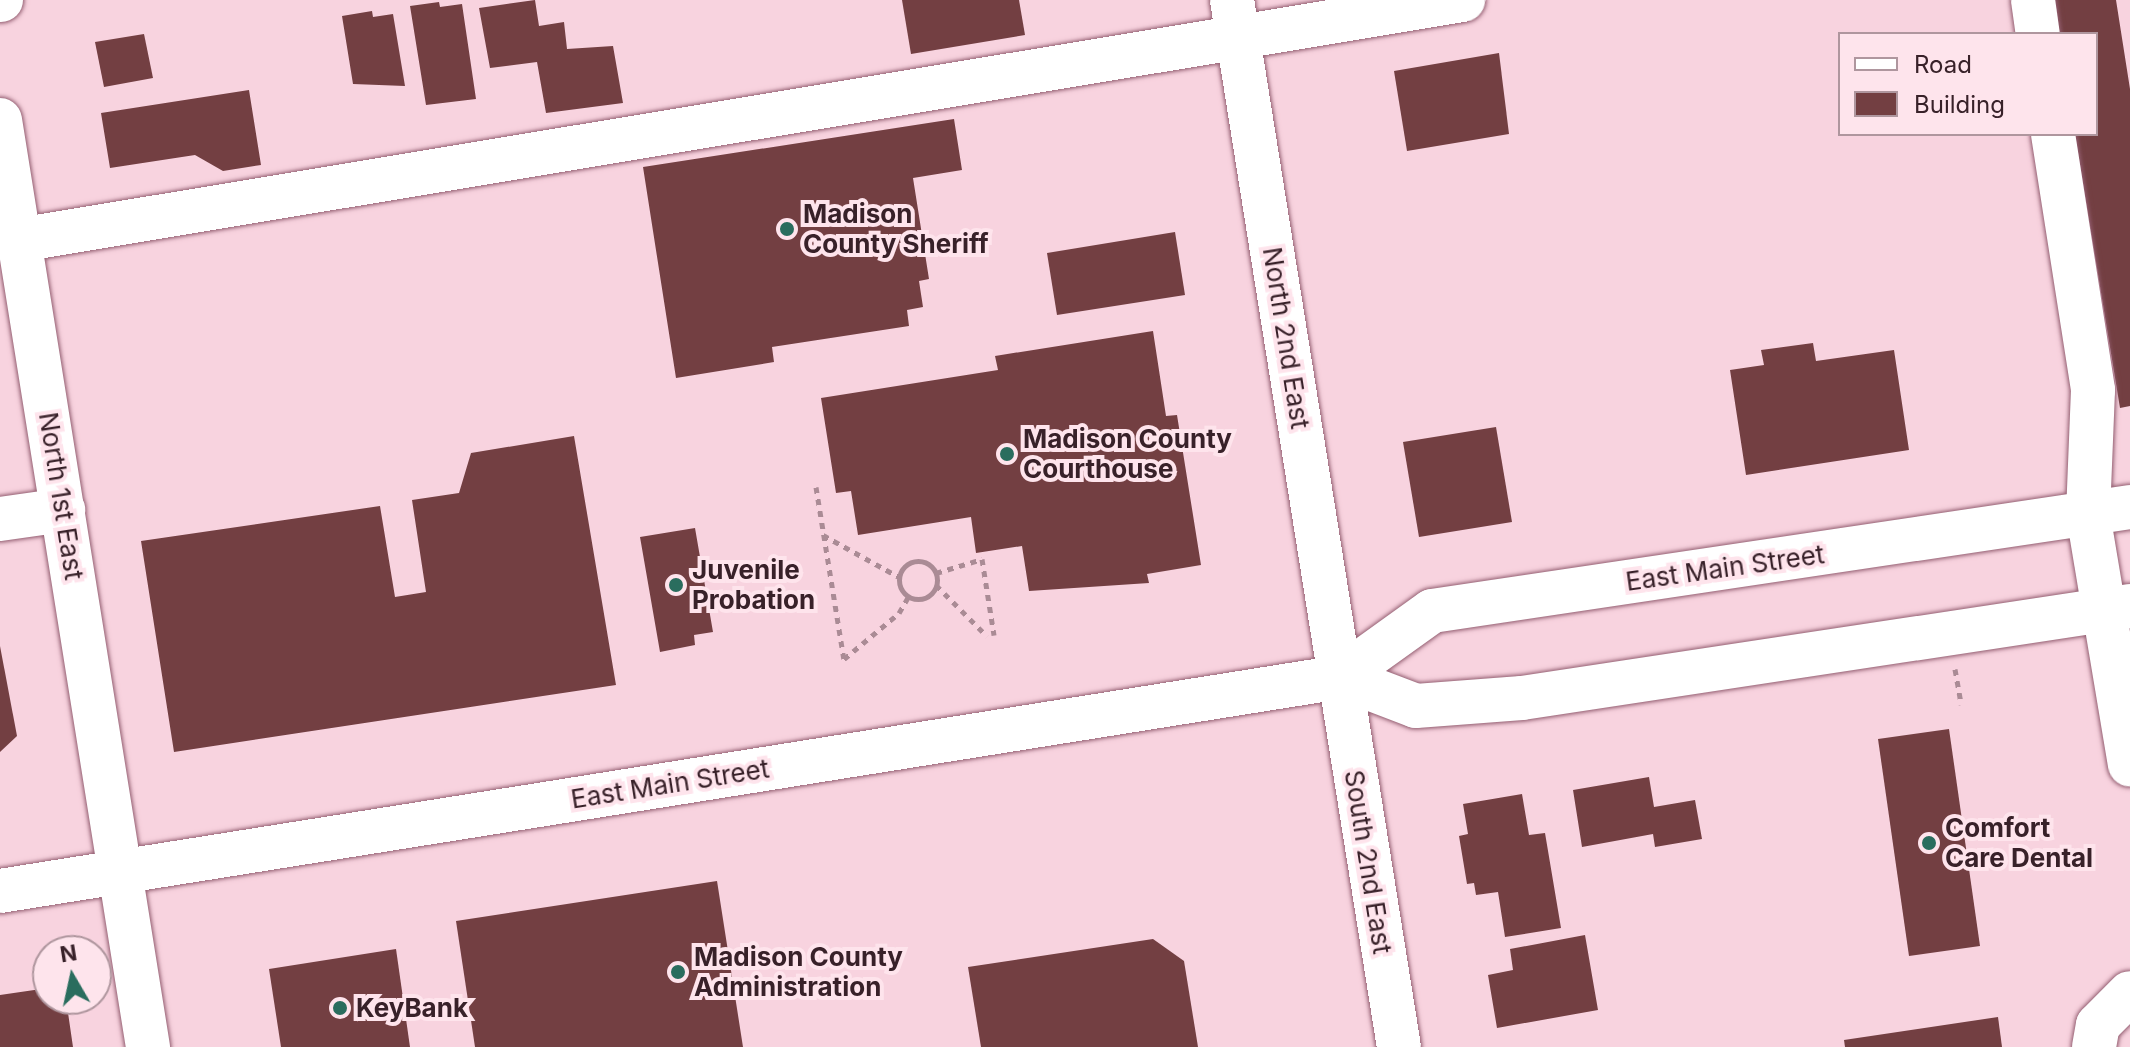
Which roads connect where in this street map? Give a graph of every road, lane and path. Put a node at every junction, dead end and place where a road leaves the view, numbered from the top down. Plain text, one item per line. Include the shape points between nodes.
1 (1463, 0) edge
2 (2033, 0) edge
3 (1235, 18) edge
4 (2038, 32) edge
5 (0, 120) edge
6 (2053, 136) edge
7 (19, 240) junction
8 (816, 487) dead end
9 (2130, 507) edge
10 (63, 510) junction
11 (2088, 514) junction
12 (0, 519) edge
13 (823, 535) junction
14 (936, 573) junction
15 (899, 577) junction
16 (936, 585) junction
17 (909, 596) junction
18 (2117, 608) edge
19 (1954, 666) dead end
20 (1340, 677) junction
21 (1961, 704) dead end
22 (2130, 765) edge
23 (121, 872) junction
24 (0, 891) edge
25 (2130, 993) edge
26 (148, 1047) edge
27 (1399, 1047) edge
28 (2094, 1047) edge

1 - 3 street
2 - 4 street
3 - 7 street
3 - 20 street, North 2nd East
5 - 7 street, North 1st East
6 - 11 street via 2093,390
7 - 10 street, North 1st East
8 - 13 path
9 - 11 street, East Main Street
10 - 12 street
10 - 23 street, North 1st East
11 - 18 street
11 - 20 street, East Main Street via 1432,611
13 - 15 path
13 - 17 path via 844,659 899,613
14 - 15 path via 916,561
14 - 16 path
14 - 16 path via 982,559 991,636
15 - 17 path
16 - 17 path via 924,598
18 - 20 street, East Main Street via 1522,698 1416,706
18 - 22 street
19 - 21 path
20 - 23 street, East Main Street
20 - 27 street, South 2nd East
23 - 24 street, East Main Street
23 - 26 street, North 1st East
25 - 28 street via 2098,1025

